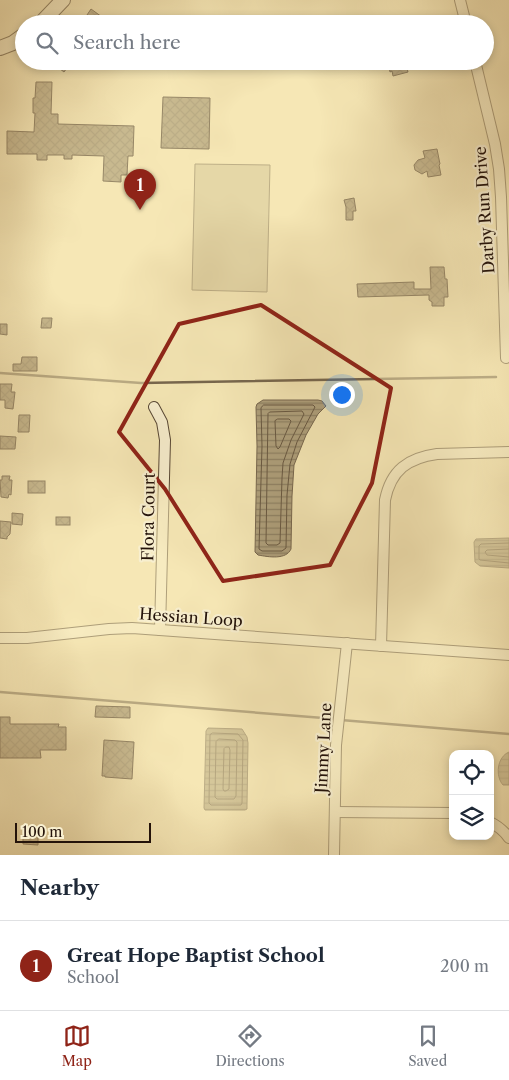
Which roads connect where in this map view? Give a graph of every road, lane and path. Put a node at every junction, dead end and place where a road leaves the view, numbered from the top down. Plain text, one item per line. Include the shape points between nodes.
1 (63, 0) edge
2 (460, 0) edge
3 (49, 15) edge
4 (464, 15) edge
5 (15, 41) edge
6 (0, 48) edge
7 (477, 70) edge
8 (506, 358) dead end
9 (154, 407) dead end
10 (509, 452) edge
11 (160, 630) junction
12 (0, 638) edge
13 (347, 643) junction
14 (381, 646) junction
15 (509, 655) edge
16 (335, 812) junction
17 (449, 813) edge
18 (494, 825) edge
19 (509, 838) edge
20 (334, 855) edge

1 - 3 street
2 - 4 street
5 - 6 street
7 - 8 street, Darby Run Drive via 499,169
9 - 11 street, Flora Court via 165,440
10 - 14 street via 437,454 417,458 394,477 385,500
11 - 12 street, Hessian Loop via 120,628
11 - 13 street, Hessian Loop
13 - 14 street, Hessian Loop
13 - 16 street, Jimmy Lane via 338,726
14 - 15 street, Hessian Loop
16 - 17 street
16 - 20 street, Jimmy Lane
18 - 19 street

